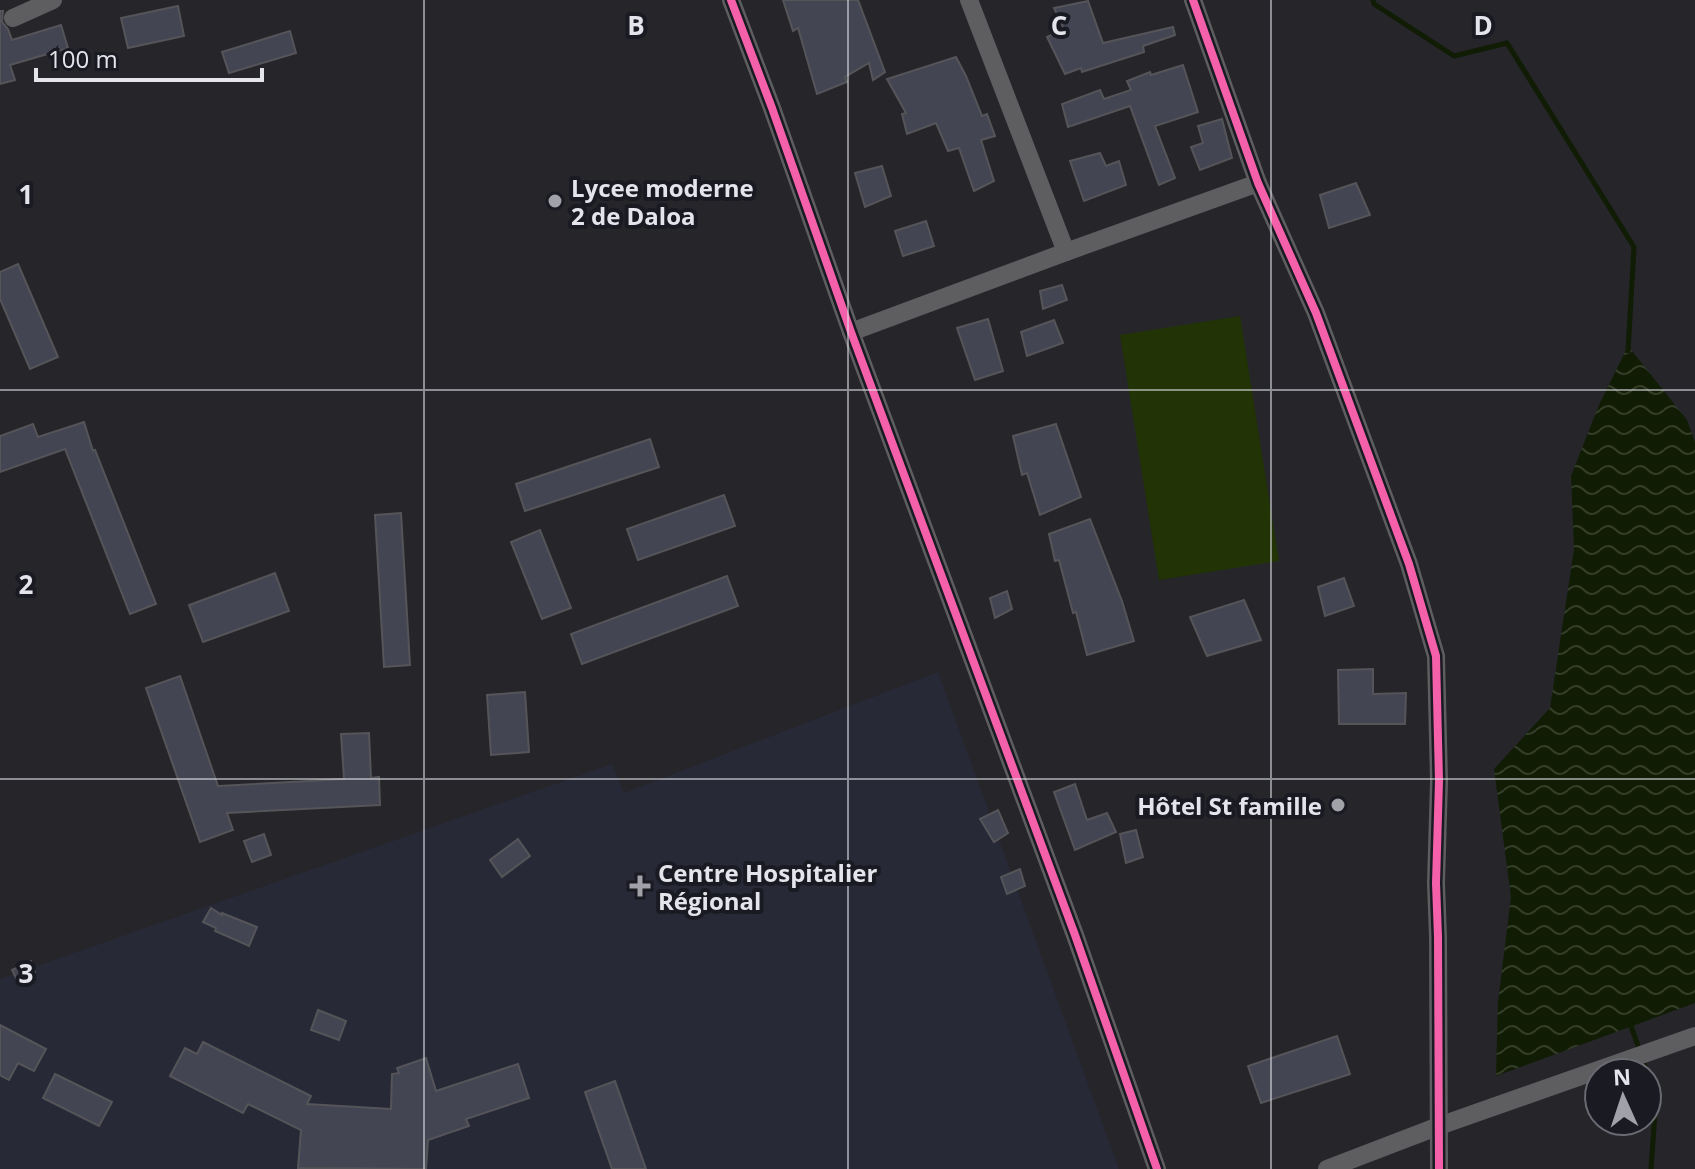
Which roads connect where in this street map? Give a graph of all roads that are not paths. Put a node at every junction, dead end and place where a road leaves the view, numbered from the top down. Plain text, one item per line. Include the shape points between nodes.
1 (53, 0) edge
2 (731, 0) edge
3 (969, 0) edge
4 (1193, 0) edge
5 (13, 18) dead end
6 (1258, 183) junction
7 (1066, 252) junction
8 (851, 332) junction
9 (1695, 1036) edge
10 (1439, 1126) junction
11 (1157, 1169) edge
12 (1327, 1169) edge
13 (1439, 1169) edge

1 - 5 street
2 - 8 street
3 - 7 street
4 - 6 street
6 - 7 street
6 - 10 street via 1322,328 1409,564 1436,656
7 - 8 street
8 - 11 street
9 - 10 street
10 - 12 street
10 - 13 street

